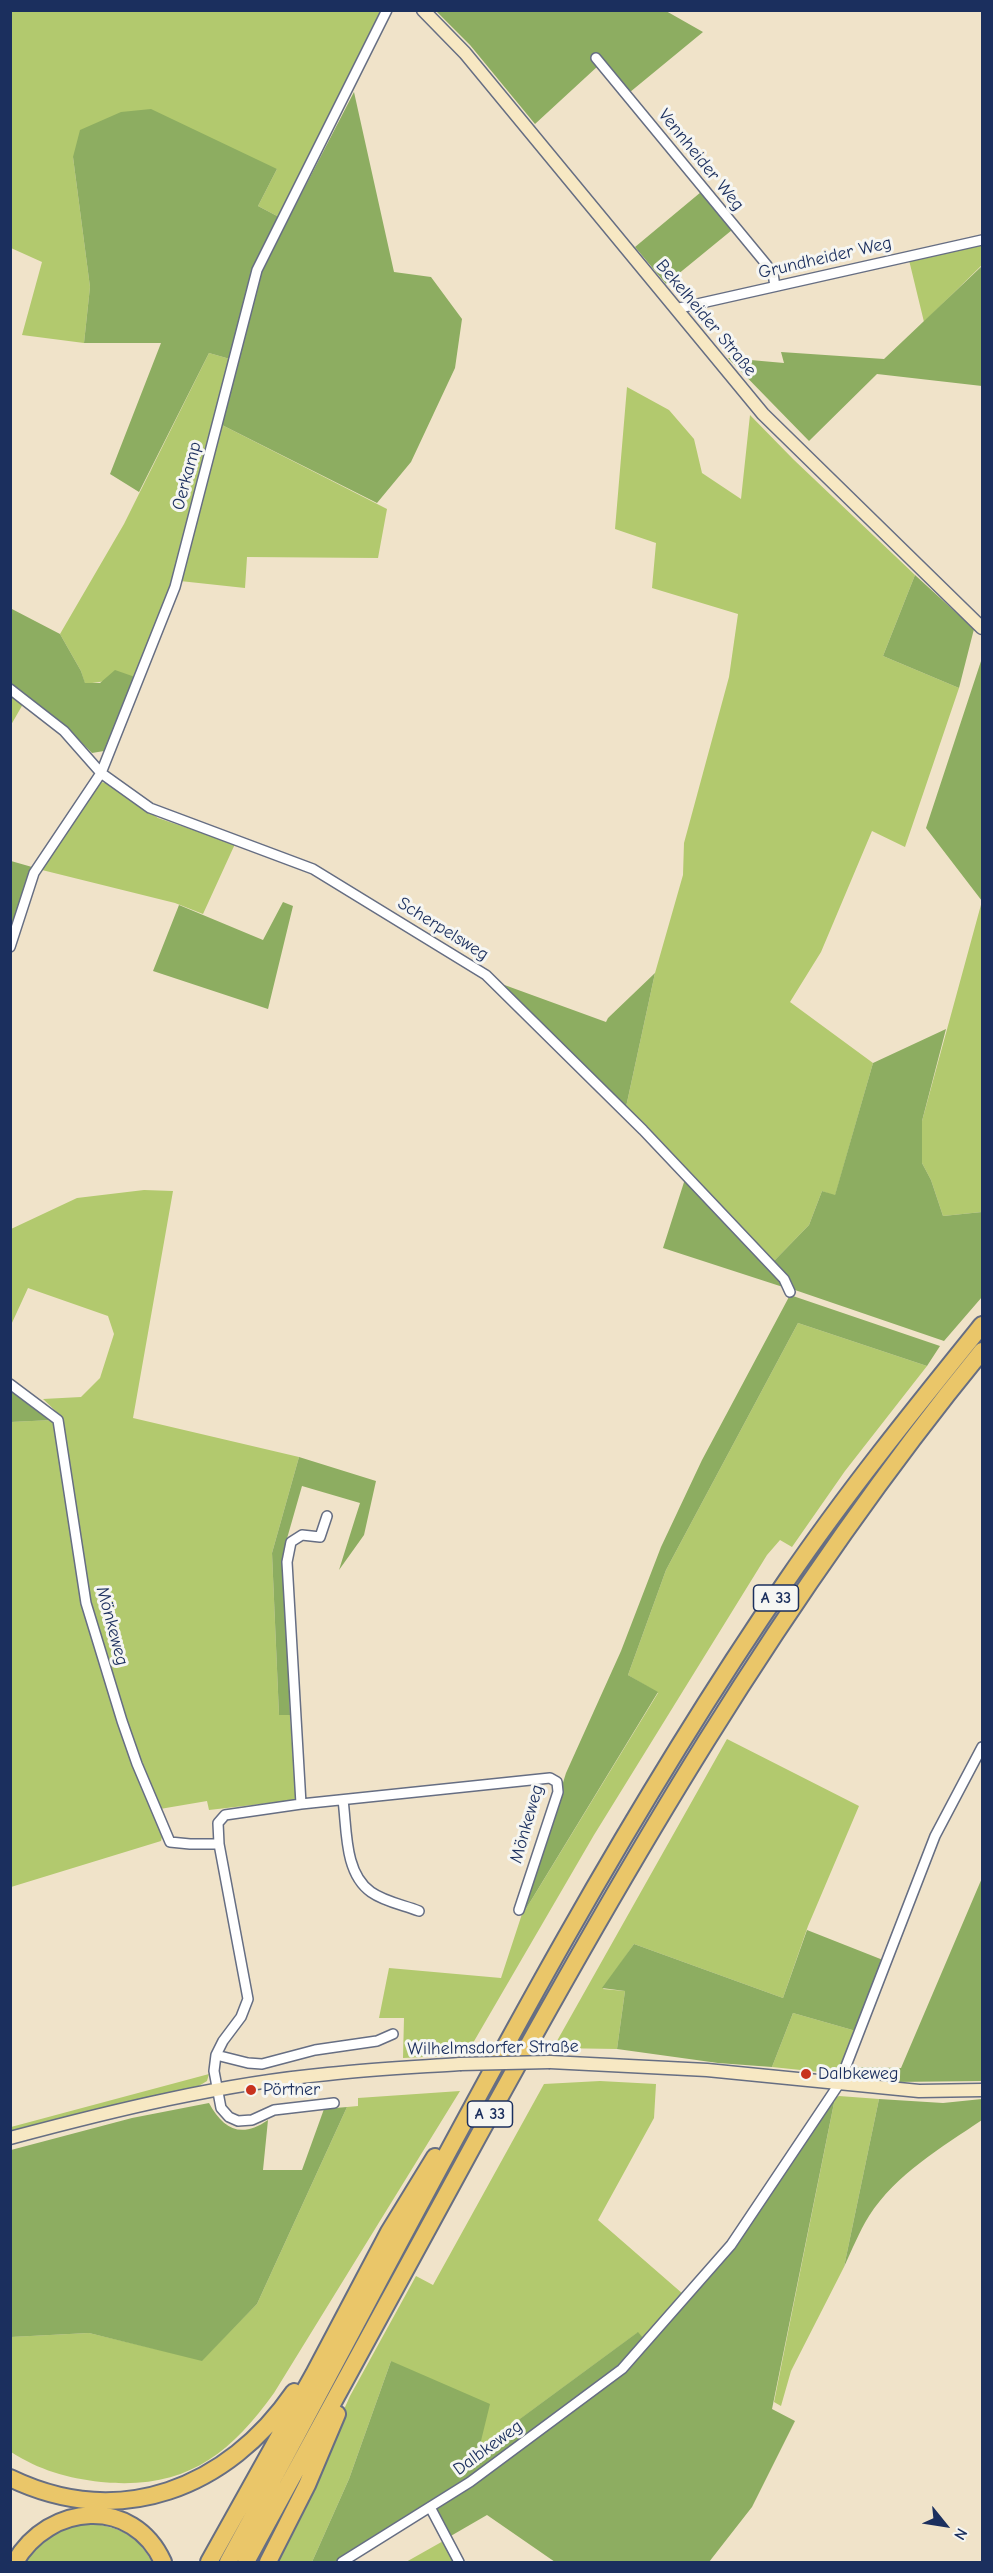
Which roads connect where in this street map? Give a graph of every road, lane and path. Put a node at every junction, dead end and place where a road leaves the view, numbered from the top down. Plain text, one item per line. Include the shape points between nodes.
1 (387, 10) edge
2 (423, 10) edge
3 (596, 58) dead end
4 (982, 240) edge
5 (775, 286) junction
6 (675, 309) junction
7 (982, 628) edge
8 (10, 689) edge
9 (101, 773) junction
10 (10, 947) edge
11 (790, 1292) dead end
12 (982, 1325) edge
13 (982, 1352) edge
14 (10, 1384) edge
15 (327, 1516) dead end
16 (982, 1747) edge
17 (343, 1800) junction
18 (301, 1804) junction
19 (219, 1844) junction
20 (519, 1910) dead end
21 (420, 1911) dead end
22 (393, 2034) dead end
23 (216, 2055) junction
24 (839, 2084) junction
25 (217, 2090) junction
26 (982, 2090) edge
27 (334, 2103) dead end
28 (472, 2107) junction
29 (10, 2138) edge
30 (339, 2326) junction
31 (366, 2343) junction
32 (10, 2478) edge
33 (430, 2507) junction
34 (15, 2562) edge
35 (163, 2562) edge
36 (209, 2562) edge
37 (228, 2562) edge
38 (246, 2562) edge
39 (268, 2562) edge
40 (342, 2562) edge
41 (459, 2562) edge

1 - 9 street, Oerkamp via 257,270 175,587
2 - 6 street, Bekelheider Straße via 465,53
3 - 5 street, Vennheider Weg via 773,274
4 - 5 street, Grundheider Weg
5 - 6 street, Grundheider Weg
6 - 7 street, Bekelheider Straße via 779,431
8 - 9 street, Scherpelsweg via 64,731
9 - 10 street, Oerkamp via 34,873
9 - 11 street, Scherpelsweg via 158,812 314,869 486,975 651,1139 784,1280
12 - 28 highway, A 33 via 788,1578 693,1724 594,1888
13 - 31 highway, A 33 via 866,1500 705,1743 551,2003
14 - 19 street, Mönkeweg via 58,1420 86,1603 137,1764 170,1842
15 - 18 street via 320,1537 302,1535 291,1542 287,1562
16 - 24 street, Dalbkeweg via 935,1836
17 - 18 street, Mönkeweg
17 - 20 street, Mönkeweg via 550,1778 557,1782 558,1792
17 - 21 street via 350,1857 362,1883 384,1899
18 - 19 street, Mönkeweg via 225,1815 218,1823
19 - 23 street, Mönkeweg via 248,1999
22 - 23 street via 377,2041 315,2050 262,2064
23 - 25 street
24 - 25 street, Wilhelmsdorfer Straße, bridge via 706,2070 549,2062 327,2074
24 - 26 street, Wilhelmsdorfer Straße via 919,2091
24 - 33 street, Dalbkeweg via 730,2245 622,2369 470,2482
25 - 27 street via 221,2109 238,2121 252,2120 273,2110
25 - 29 street, Wilhelmsdorfer Straße
28 - 30 highway via 417,2184
28 - 37 highway, A 33
30 - 32 highway via 255,2439 226,2463 186,2485 131,2499 86,2500 44,2492
30 - 36 highway
31 - 38 highway, A 33
31 - 39 highway via 308,2485
33 - 40 street, Dalbkeweg
33 - 41 street
34 - 35 highway via 45,2528 69,2518 94,2515 112,2518 140,2532

